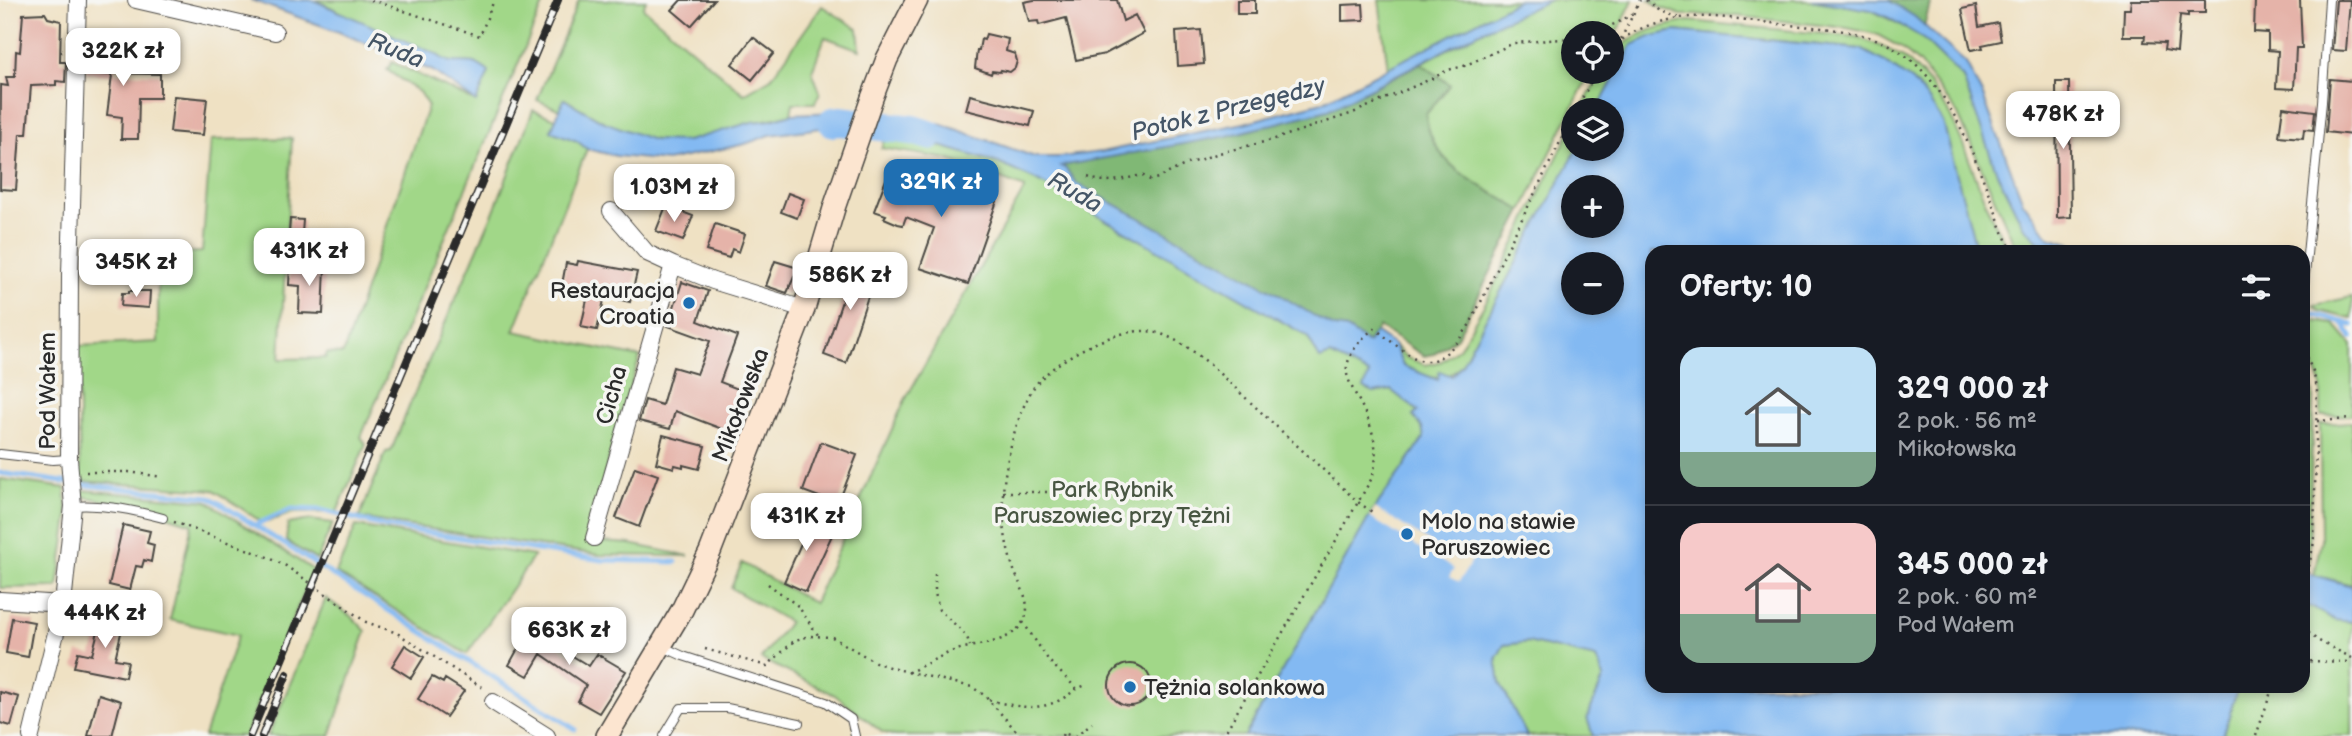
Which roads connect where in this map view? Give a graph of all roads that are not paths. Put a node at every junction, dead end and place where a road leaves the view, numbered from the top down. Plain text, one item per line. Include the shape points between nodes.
1 (78, 0) edge
2 (136, 0) edge
3 (917, 0) edge
4 (2329, 0) edge
5 (275, 32) dead end
6 (611, 211) dead end
7 (2308, 245) edge
8 (673, 265) junction
9 (804, 309) junction
10 (0, 454) edge
11 (70, 468) junction
12 (73, 499) junction
13 (163, 518) road end
14 (594, 538) dead end
15 (0, 600) edge
16 (63, 604) junction
17 (661, 646) junction
18 (493, 702) road end
19 (799, 723) dead end
20 (31, 736) edge
21 (547, 736) edge
22 (607, 736) edge
23 (664, 736) edge
24 (855, 736) edge

1 - 11 street, Pod Wałem
2 - 5 street
3 - 9 main road, Mikołowska via 872,98
4 - 7 lane
6 - 8 street via 646,253
8 - 9 street
8 - 14 street, Cicha
9 - 17 main road, Mikołowska via 715,541
10 - 11 lane via 53,460
11 - 12 street, Pod Wałem
12 - 13 lane
12 - 16 street, Pod Wałem
15 - 16 street
16 - 20 street, Pod Wałem
17 - 22 main road, Mikołowska
17 - 24 lane via 826,702 851,719
18 - 21 street
19 - 23 lane via 727,708 681,708

